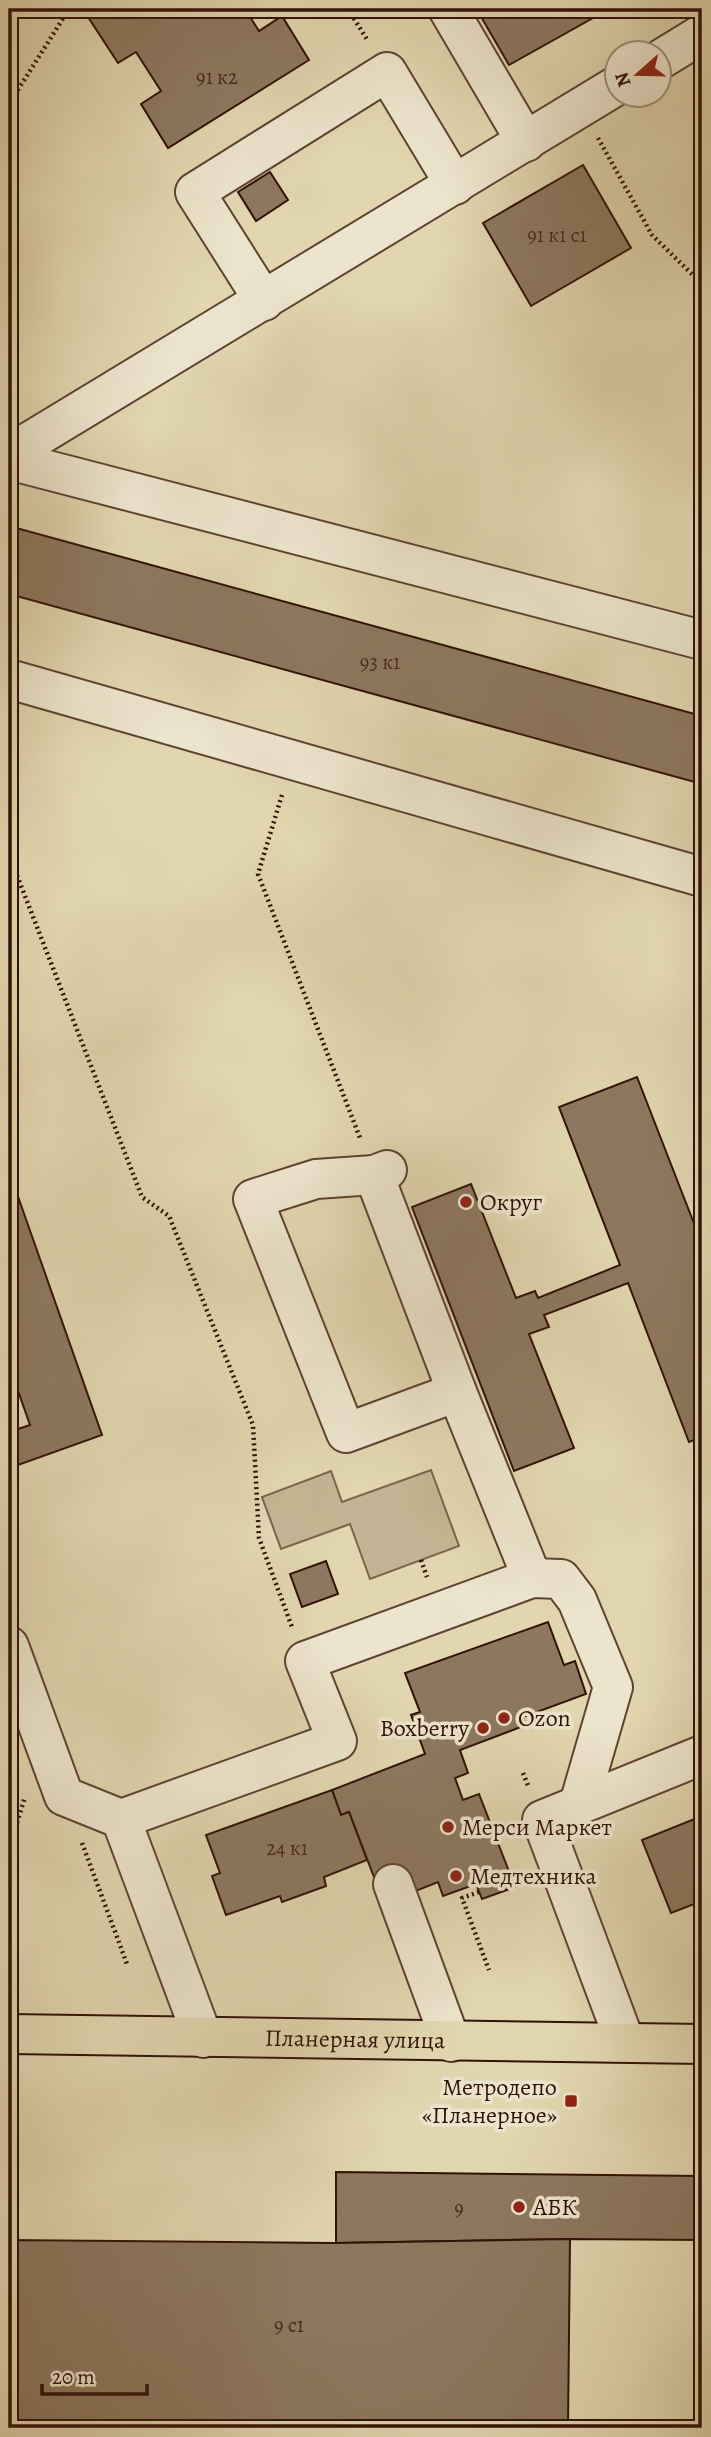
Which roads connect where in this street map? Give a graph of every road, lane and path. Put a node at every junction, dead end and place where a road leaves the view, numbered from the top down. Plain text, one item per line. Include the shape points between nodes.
1 (69, 9) edge
2 (448, 9) edge
3 (702, 34) edge
4 (672, 53) edge
5 (602, 95) edge
6 (9, 104) edge
7 (581, 108) junction
8 (526, 142) junction
9 (455, 185) junction
10 (702, 284) edge
11 (264, 301) junction
12 (9, 454) edge
13 (9, 460) edge
14 (702, 640) edge
15 (9, 679) edge
16 (293, 759) junction
17 (9, 855) edge
18 (702, 877) edge
19 (381, 1172) junction
20 (457, 1392) junction
21 (532, 1578) junction
22 (9, 1646) edge
23 (305, 1661) junction
24 (702, 1755) edge
25 (64, 1796) junction
26 (579, 1804) junction
27 (121, 1819) junction
28 (393, 1884) dead end
29 (479, 1892) dead end
30 (127, 1964) dead end
31 (489, 1970) dead end
32 (9, 2034) edge
33 (202, 2038) junction
34 (451, 2042) junction
35 (625, 2042) junction
36 (702, 2044) edge

1 - 6 path
2 - 8 lane
3 - 4 lane
5 - 7 lane
7 - 8 lane
7 - 10 path via 652,235
8 - 9 lane
9 - 11 lane
9 - 11 lane via 387,72 195,192
11 - 12 lane
13 - 14 lane
15 - 16 lane
16 - 18 lane
16 - 19 path via 258,874
17 - 23 path via 142,1197 169,1216 253,1425 259,1538
19 - 20 lane
19 - 20 lane via 316,1179 253,1199 346,1433
20 - 21 lane
21 - 23 lane
21 - 26 lane via 561,1579 577,1600 613,1687
22 - 25 lane
23 - 27 lane via 337,1741
24 - 26 lane
25 - 27 lane
25 - 30 path
26 - 35 lane via 542,1820
27 - 33 lane
28 - 34 lane
29 - 31 path via 462,1898
32 - 33 main road, Планерная улица
33 - 34 main road, Планерная улица
34 - 35 main road, Планерная улица
35 - 36 main road, Планерная улица

